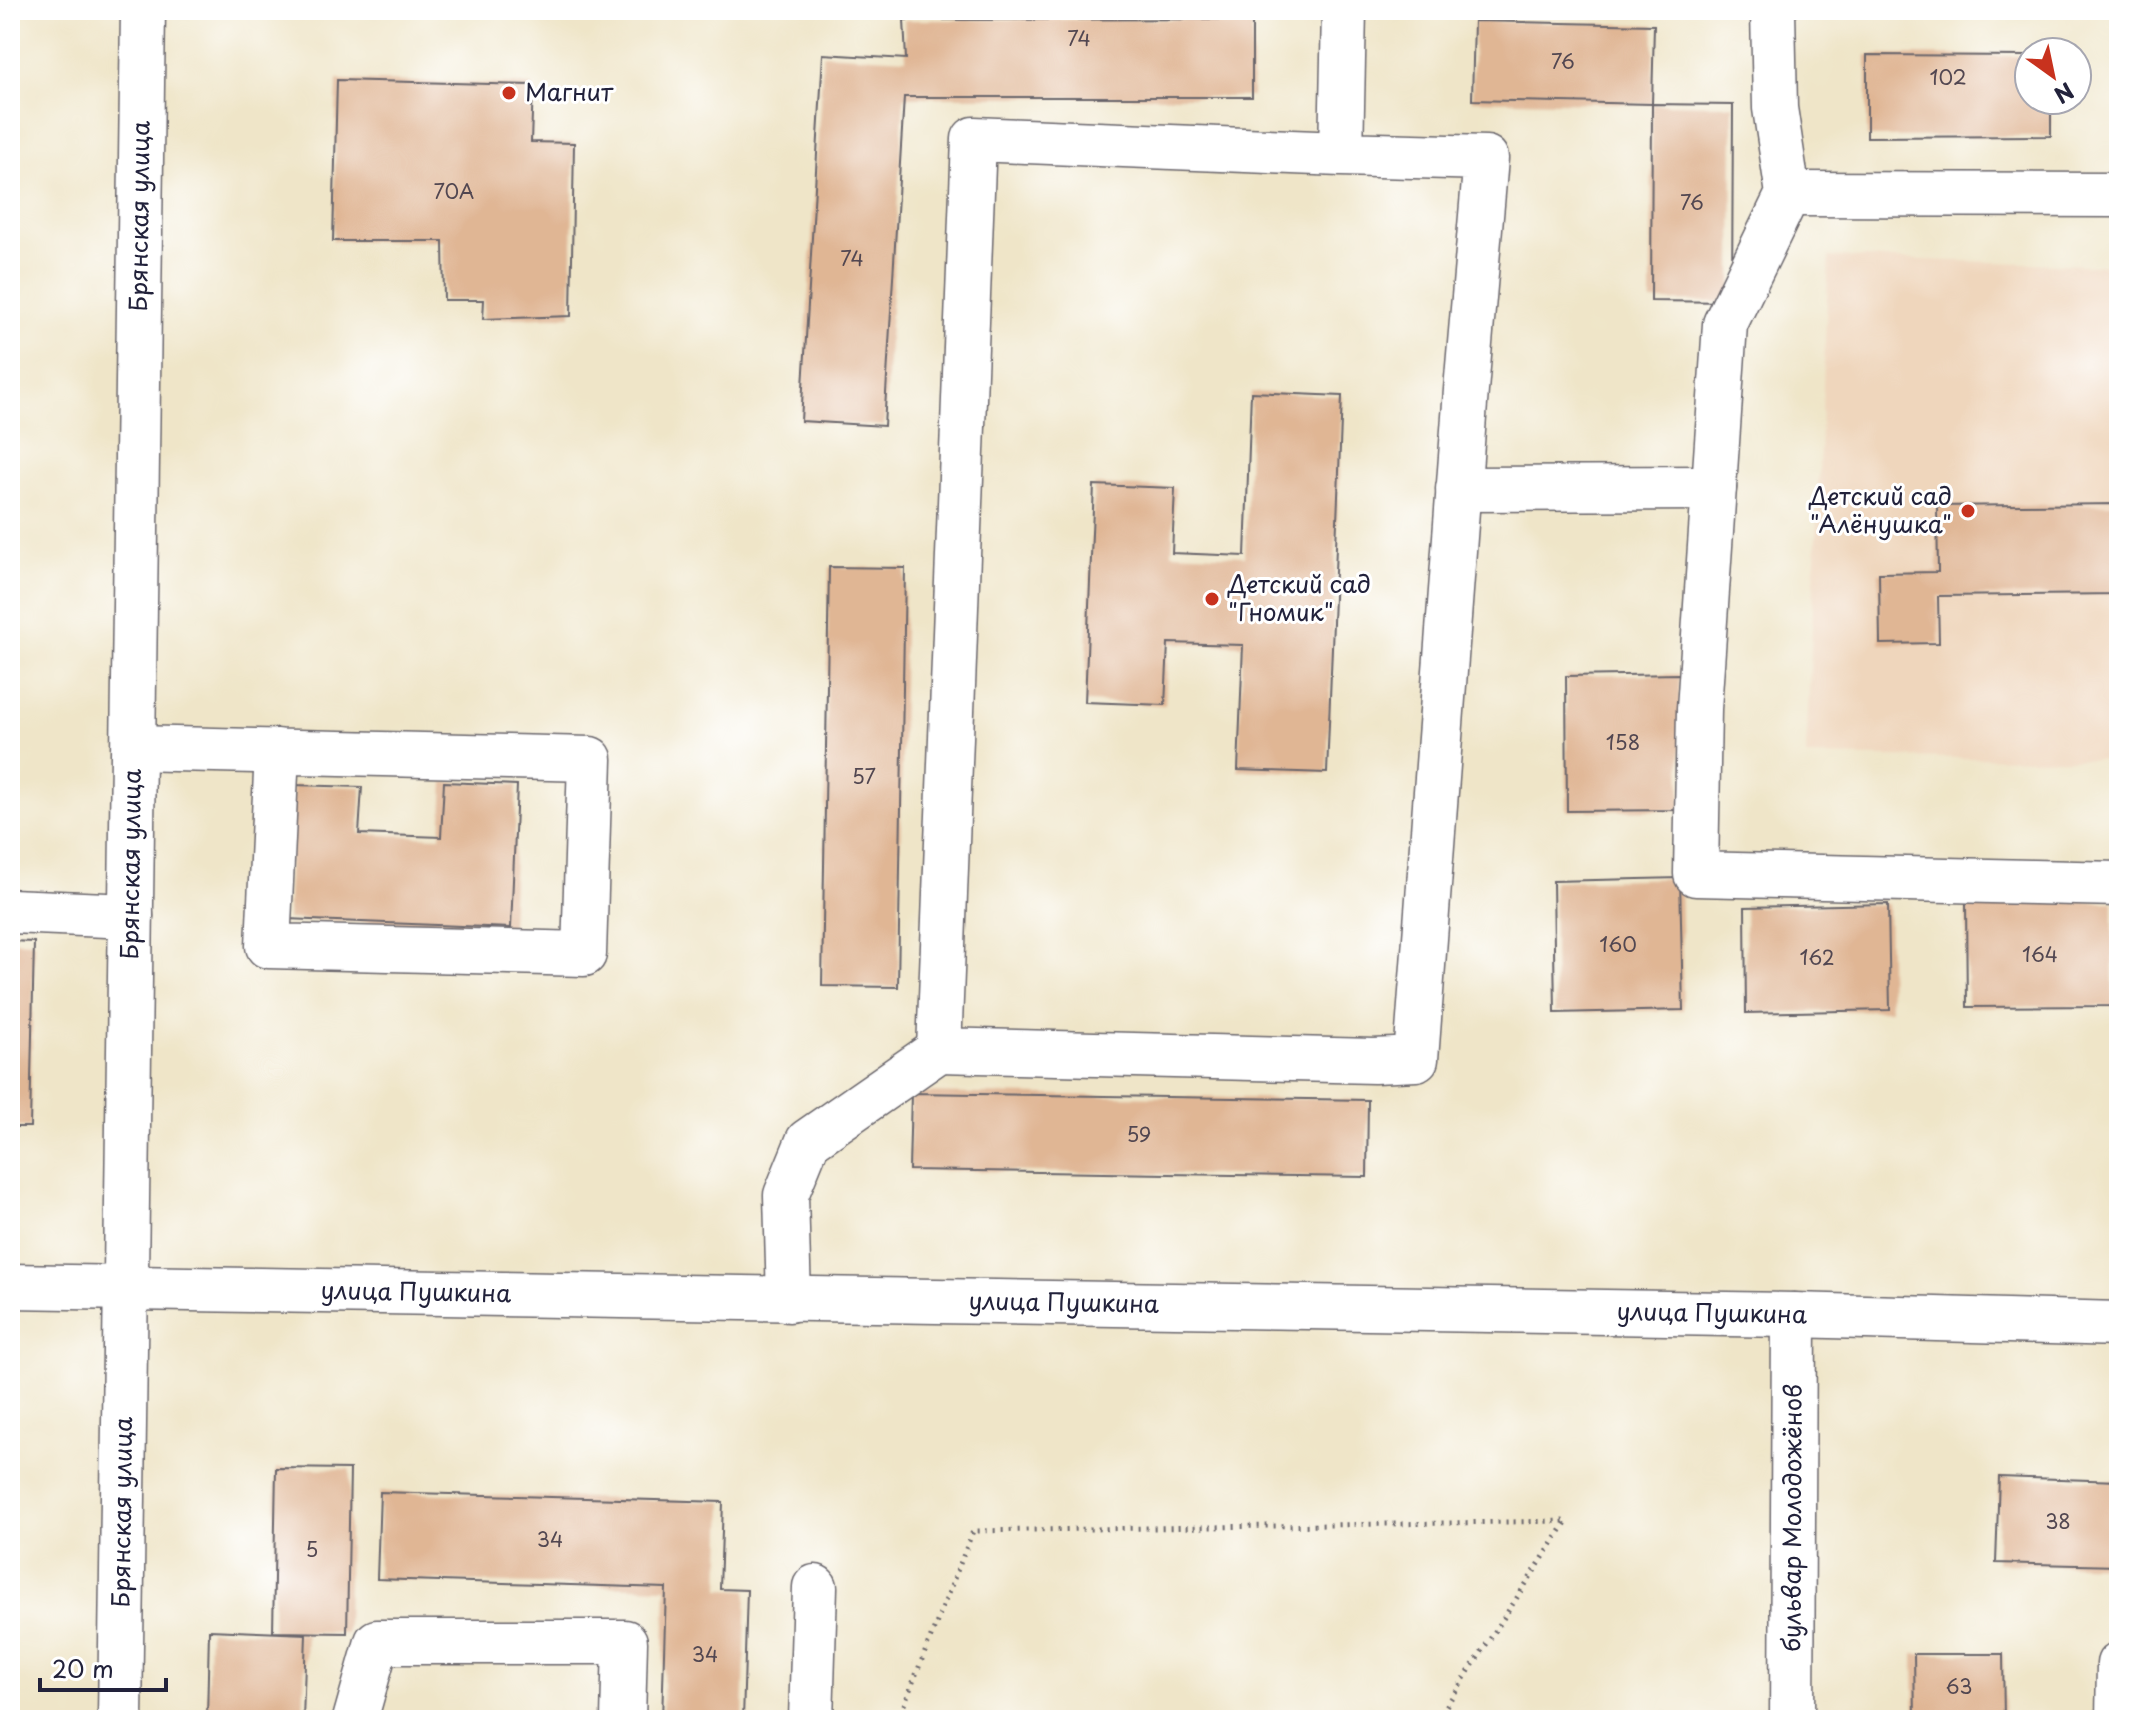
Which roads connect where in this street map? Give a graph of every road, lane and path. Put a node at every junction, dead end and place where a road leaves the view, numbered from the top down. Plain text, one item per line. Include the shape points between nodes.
1 (143, 10) edge
2 (1344, 10) edge
3 (1773, 10) edge
4 (1341, 154) junction
5 (1788, 194) junction
6 (2119, 195) edge
7 (1714, 488) junction
8 (1458, 489) junction
9 (134, 748) junction
10 (277, 751) junction
11 (2119, 884) edge
12 (10, 911) edge
13 (131, 916) junction
14 (939, 1050) junction
15 (10, 1286) edge
16 (125, 1289) junction
17 (789, 1300) junction
18 (1794, 1315) junction
19 (2119, 1324) edge
20 (815, 1587) dead end
21 (2119, 1664) edge
22 (120, 1720) edge
23 (355, 1720) edge
24 (623, 1720) edge
25 (811, 1720) edge
26 (898, 1720) edge
27 (1437, 1720) edge
28 (1792, 1720) edge
29 (2118, 1720) edge

1 - 9 street, Брянская улица
2 - 4 street
3 - 5 street via 1775,108
4 - 8 street via 1486,158
4 - 14 street via 974,139
5 - 6 street
5 - 7 street via 1725,324
7 - 8 street
7 - 11 street via 1699,709 1696,874
8 - 14 street via 1416,1059
9 - 10 street
9 - 13 street, Брянская улица
10 - 10 street via 590,759 584,954 268,946
12 - 13 street
13 - 16 street, Брянская улица
14 - 17 street via 808,1141 786,1195
15 - 16 street, улица Пушкина
16 - 17 street, улица Пушкина
16 - 22 street, Брянская улица
17 - 18 street, улица Пушкина
18 - 19 street, улица Пушкина
18 - 28 street, бульвар Молодожёнов
20 - 25 street
21 - 29 street
23 - 24 street via 377,1642 625,1642
26 - 27 path via 973,1531 1567,1521

